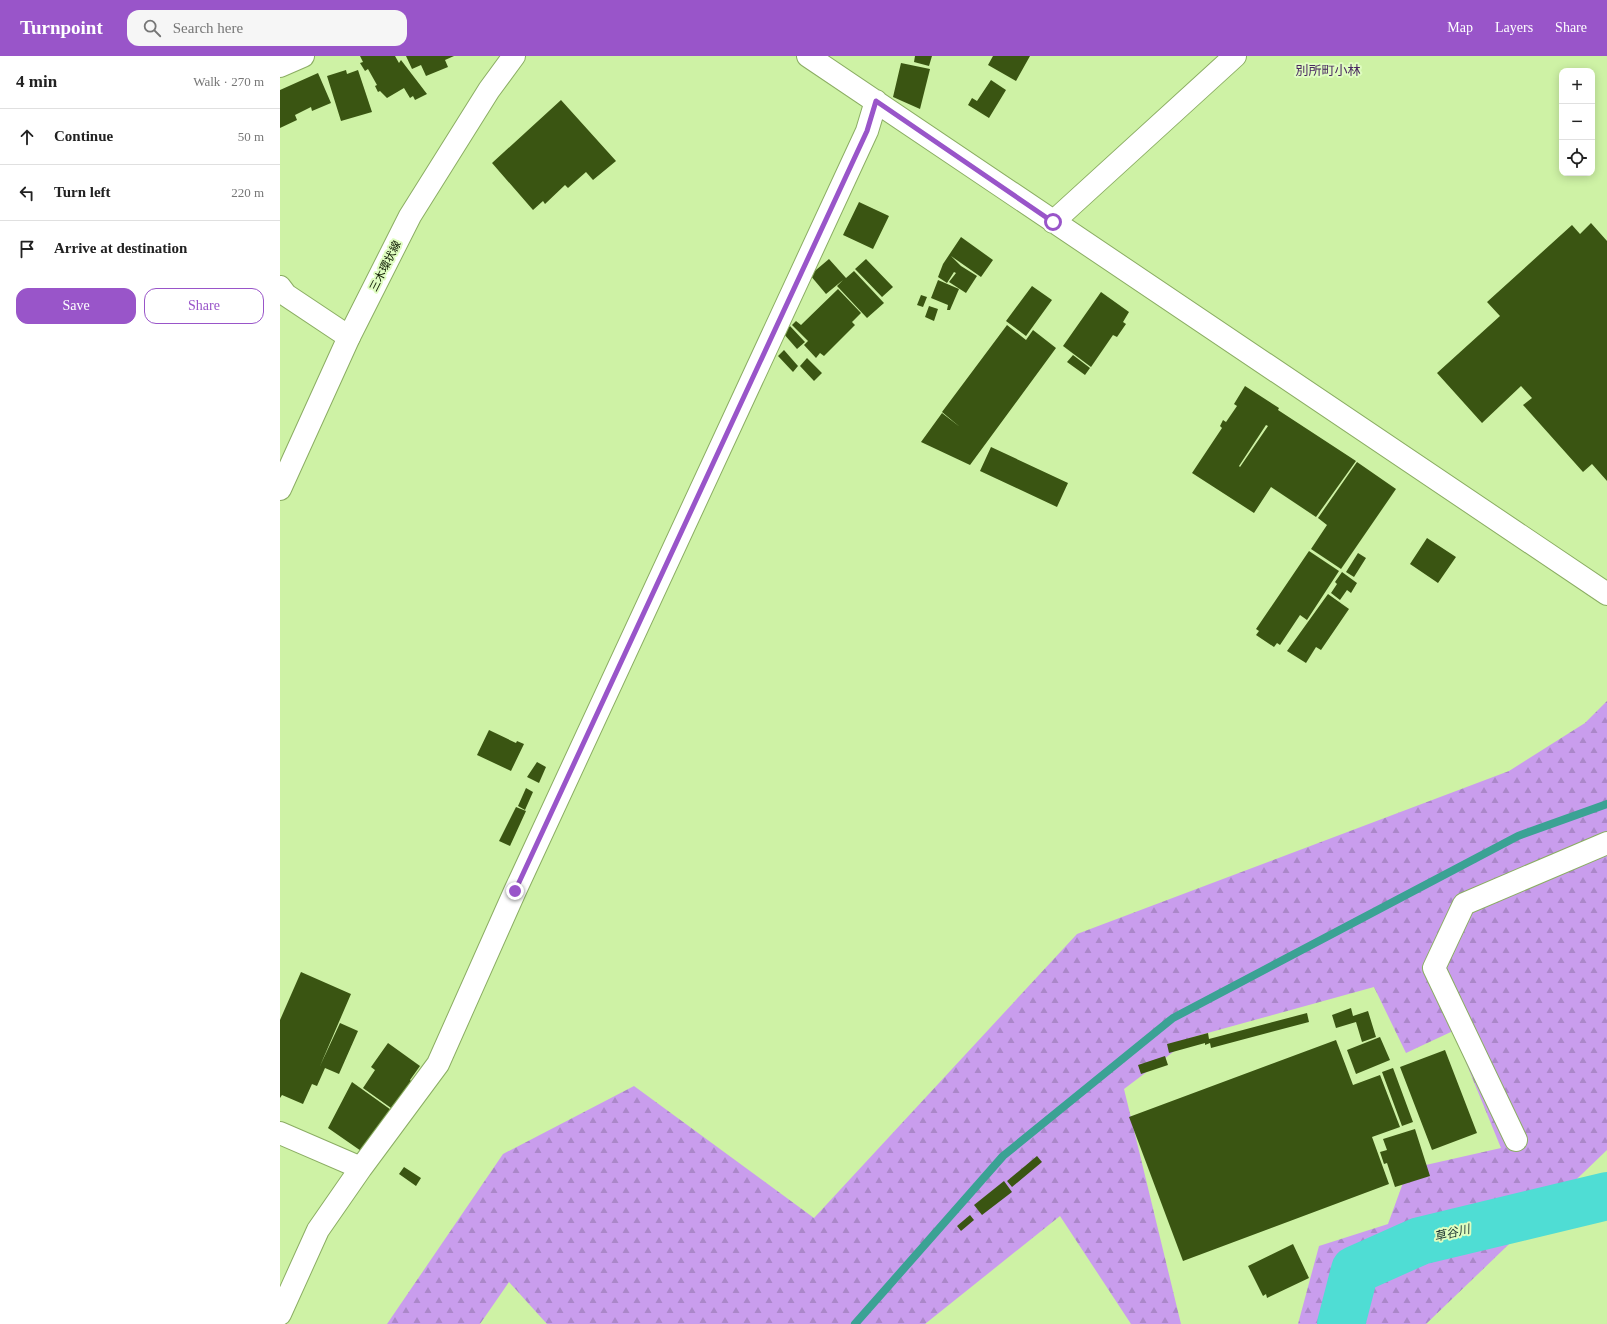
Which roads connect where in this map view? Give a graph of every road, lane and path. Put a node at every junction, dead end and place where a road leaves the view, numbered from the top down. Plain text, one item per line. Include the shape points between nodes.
1 (303, 56) edge
2 (514, 56) edge
3 (808, 56) edge
4 (1235, 56) edge
5 (280, 66) edge
6 (876, 101) junction
7 (1053, 222) junction
8 (280, 287) edge
9 (349, 337) junction
10 (280, 489) edge
11 (1607, 594) edge
12 (1607, 843) edge
13 (280, 1133) edge
14 (1516, 1140) dead end
15 (361, 1168) junction
16 (280, 1314) edge

1 - 5 street
2 - 9 street, 三木環状線 via 489,90 410,216
3 - 6 street
4 - 7 street
6 - 7 street
6 - 15 street via 867,131 518,884 438,1064
7 - 11 street
8 - 9 street via 286,295
9 - 10 street, 三木環状線
12 - 14 street via 1464,904 1434,968
13 - 15 street
15 - 16 street via 318,1230

